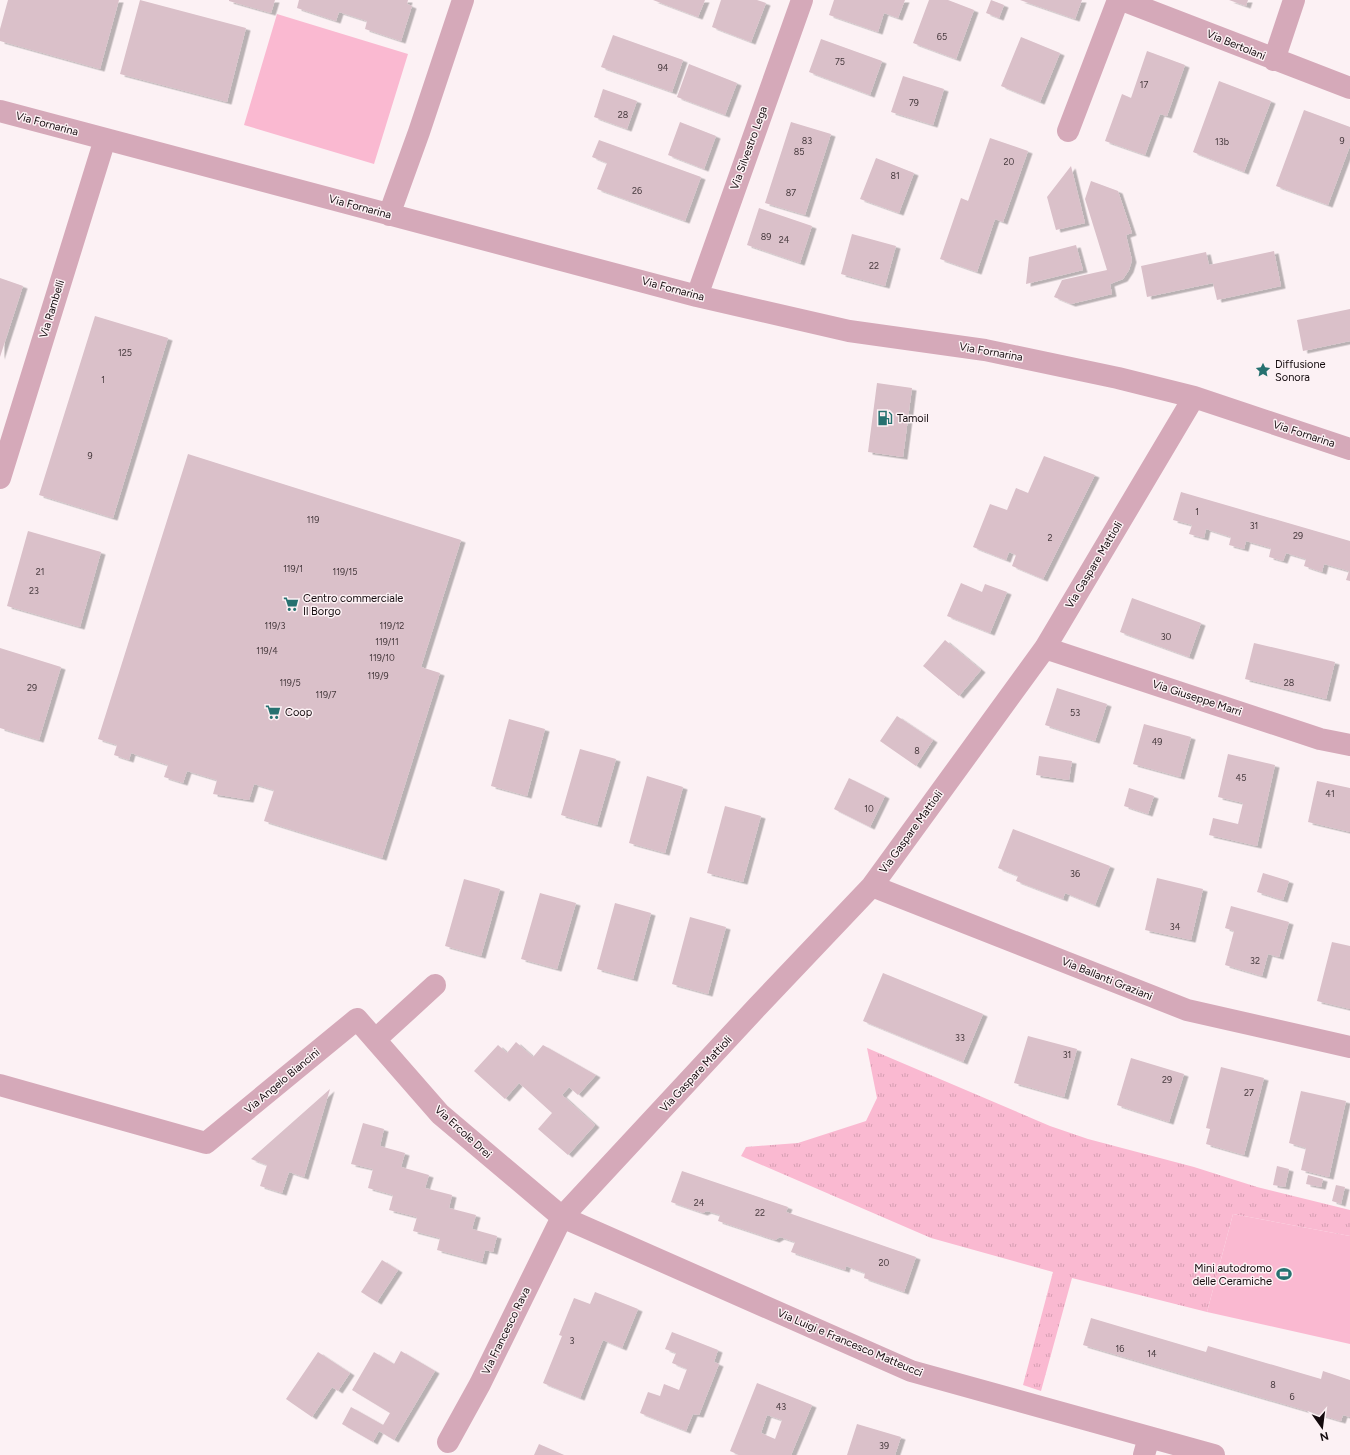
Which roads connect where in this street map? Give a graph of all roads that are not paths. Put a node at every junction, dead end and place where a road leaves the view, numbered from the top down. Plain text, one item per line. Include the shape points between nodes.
1 (463, 0) edge
2 (802, 0) edge
3 (1118, 0) edge
4 (1122, 0) edge
5 (1294, 0) edge
6 (1274, 60) junction
7 (1350, 88) edge
8 (0, 111) edge
9 (1068, 131) dead end
10 (105, 139) junction
11 (389, 215) junction
12 (697, 296) junction
13 (1194, 397) junction
14 (1350, 449) edge
15 (0, 478) edge
16 (1045, 648) junction
17 (1350, 744) edge
18 (872, 886) junction
19 (436, 985) dead end
20 (358, 1019) joint
21 (376, 1040) junction
22 (1350, 1047) edge
23 (0, 1085) edge
24 (562, 1217) junction
25 (448, 1442) dead end
26 (1147, 1446) edge
27 (1214, 1455) edge

1 - 11 street
2 - 12 street, Via Silvestro Lega
3 - 9 street
4 - 6 street, Via Bertolani
5 - 6 street
6 - 7 street, Via Bertolani
8 - 10 street, Via Fornarina
10 - 11 street, Via Fornarina
10 - 15 street, Via Rambelli
11 - 12 street, Via Fornarina
12 - 13 street, Via Fornarina via 849,331 985,350
13 - 14 street, Via Fornarina
13 - 16 street, Via Gaspare Mattioli
16 - 17 street, Via Giuseppe Marri via 1320,739
16 - 18 street, Via Gaspare Mattioli
18 - 22 street, Via Ballanti Graziani via 1186,1010
18 - 24 street, Via Gaspare Mattioli
19 - 21 street
20 - 21 street, Via Ercole Drei
20 - 23 street, Via Angelo Biancini via 206,1143
21 - 24 street, Via Ercole Drei via 440,1114
24 - 25 street, Via Francesco Rava via 480,1384
24 - 26 street, Via Luigi e Francesco Matteucci via 911,1371
26 - 27 street, Via Luigi e Francesco Matteucci

